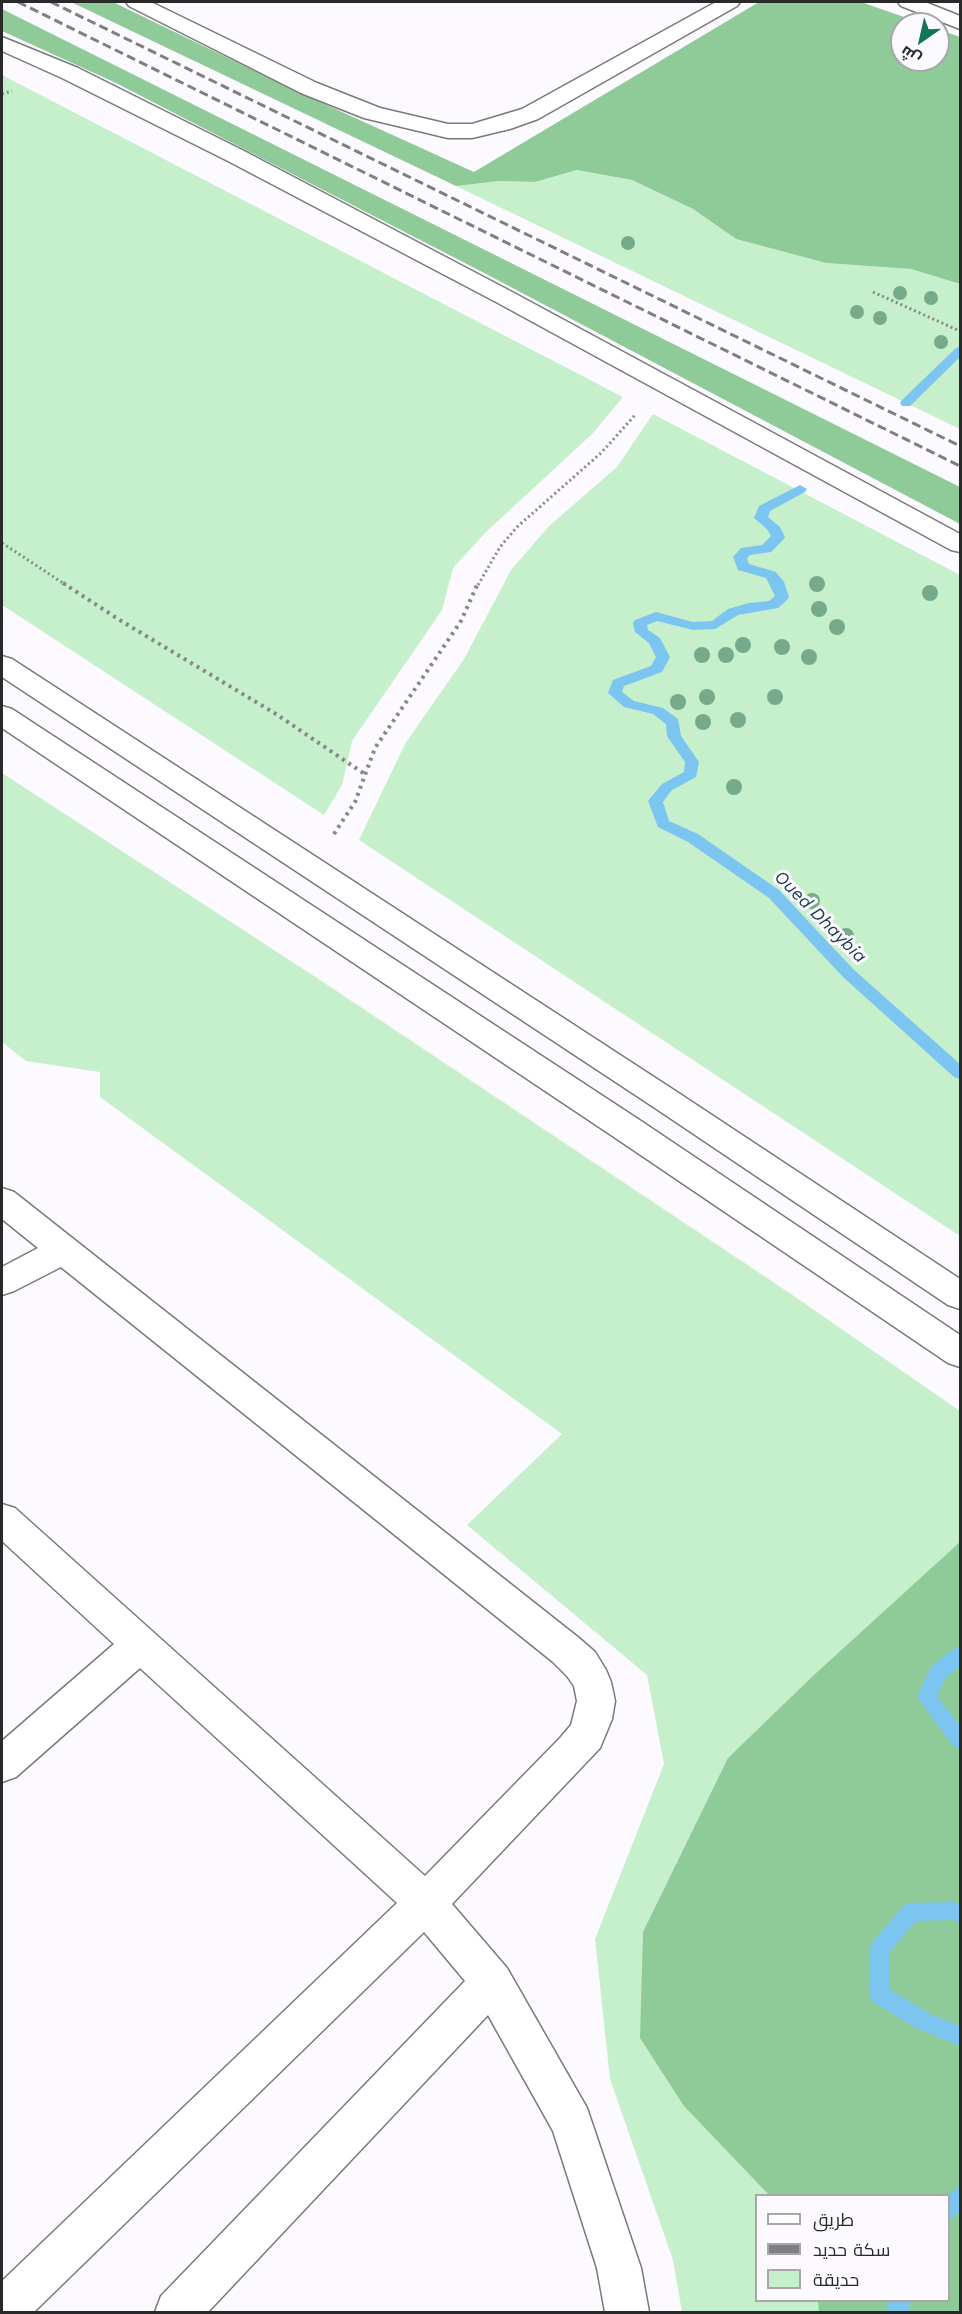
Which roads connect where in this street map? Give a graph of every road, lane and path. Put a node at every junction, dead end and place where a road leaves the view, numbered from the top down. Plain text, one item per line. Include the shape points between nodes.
1 (136, 2) edge
2 (730, 2) edge
3 (908, 2) edge
4 (960, 23) edge
5 (2, 43) edge
6 (873, 292) dead end
7 (960, 331) edge
8 (659, 381) junction
9 (2, 543) edge
10 (960, 544) edge
11 (2, 664) edge
12 (2, 715) edge
13 (366, 775) junction
14 (304, 863) junction
15 (2, 1201) edge
16 (64, 1250) junction
17 (2, 1282) edge
18 (960, 1296) edge
19 (960, 1353) edge
20 (2, 1519) edge
21 (140, 1645) junction
22 (2, 1765) edge
23 (426, 1903) junction
24 (492, 1982) junction
25 (2, 2312) edge
26 (177, 2313) edge
27 (627, 2313) edge

1 - 2 street via 309,88 372,113 448,131 472,131 530,114
3 - 4 street
5 - 8 street via 236,156
6 - 7 path
8 - 10 street
8 - 13 path via 600,453 500,547 461,621 375,748
9 - 13 path via 118,619 276,714
11 - 14 street
12 - 19 street
13 - 14 path via 342,824
14 - 18 street
15 - 16 street
16 - 17 street
16 - 23 street via 566,1650 592,1682 596,1701 586,1736
20 - 21 street
21 - 22 street
21 - 23 street
23 - 24 street
23 - 25 street
24 - 26 street
24 - 27 street via 572,2123 619,2268

